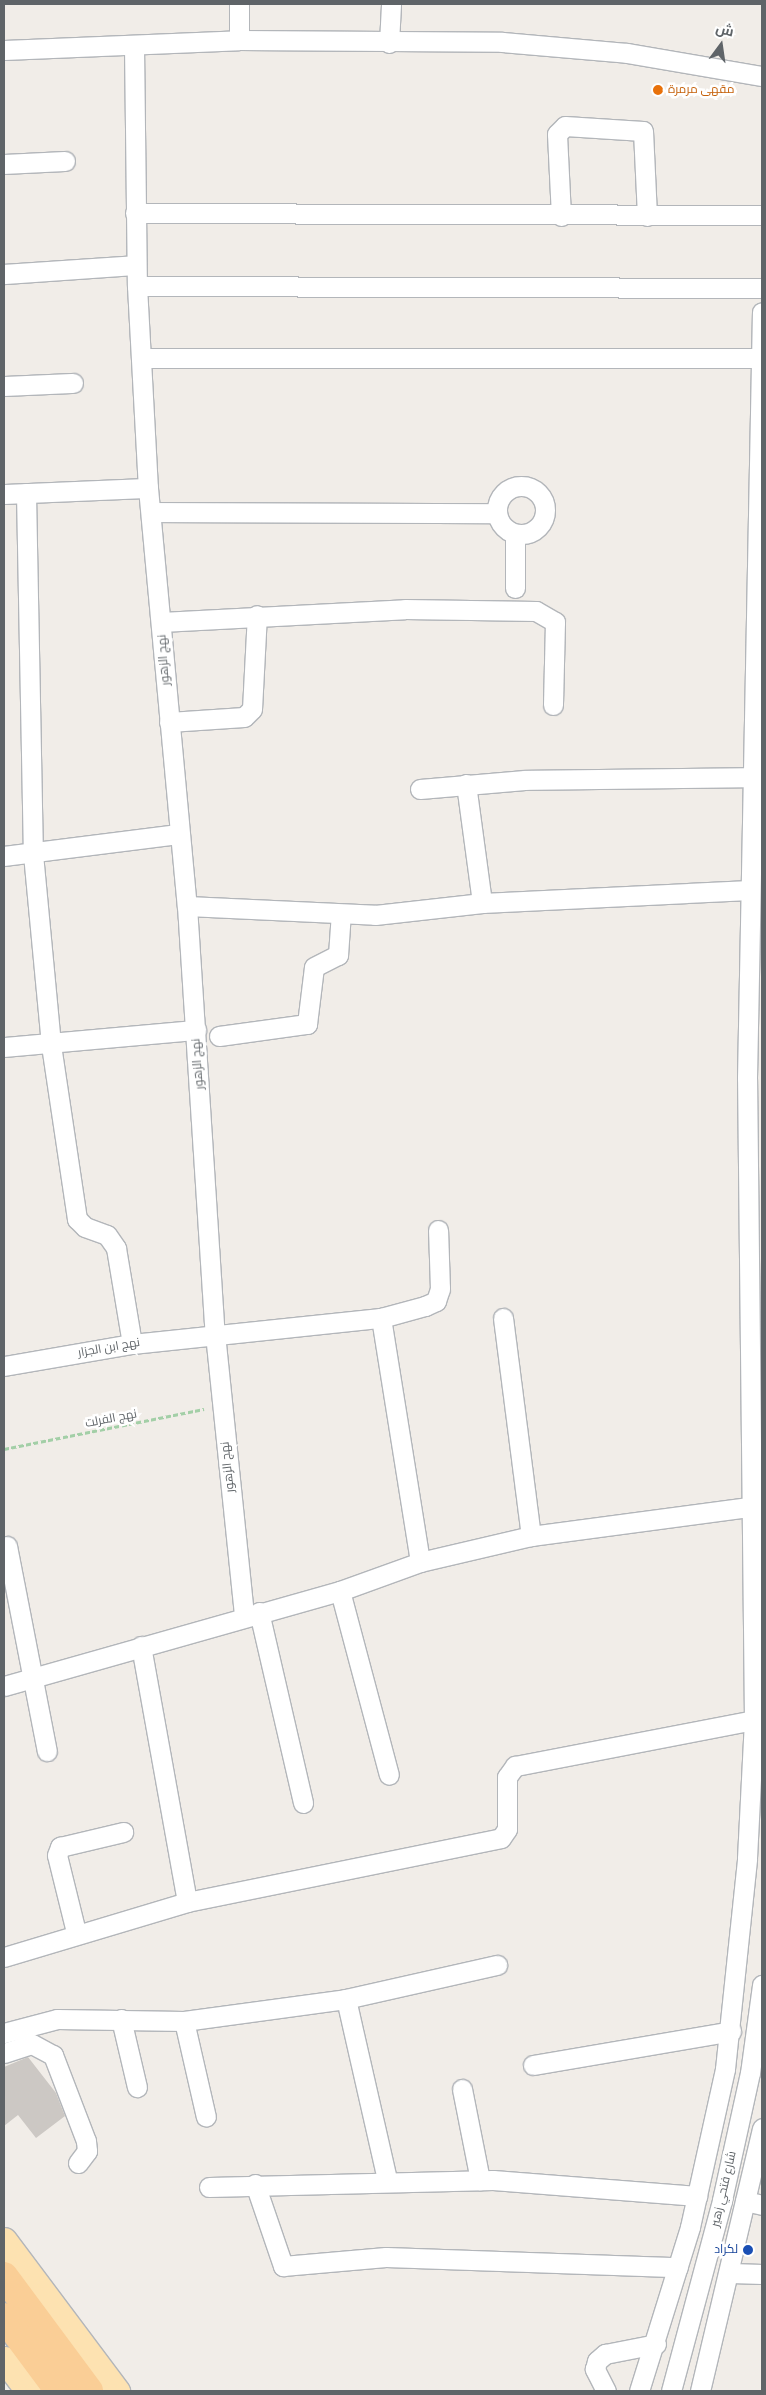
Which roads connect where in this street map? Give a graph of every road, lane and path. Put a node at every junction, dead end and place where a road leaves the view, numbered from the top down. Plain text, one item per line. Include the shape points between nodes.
1 (239, 4) edge
2 (391, 4) edge
3 (238, 40) junction
4 (389, 43) junction
5 (134, 46) junction
6 (4, 50) edge
7 (762, 76) edge
8 (65, 161) dead end
9 (4, 164) edge
10 (135, 212) junction
11 (762, 215) edge
12 (561, 216) junction
13 (648, 216) junction
14 (136, 265) junction
15 (4, 274) edge
16 (137, 286) junction
17 (762, 288) edge
18 (762, 312) edge
19 (141, 358) junction
20 (761, 358) edge
21 (73, 384) dead end
22 (4, 386) edge
23 (148, 488) junction
24 (4, 494) edge
25 (26, 494) junction
26 (152, 512) junction
27 (497, 513) junction
28 (515, 534) junction
29 (515, 588) dead end
30 (257, 615) junction
31 (161, 622) junction
32 (554, 705) dead end
33 (169, 722) junction
34 (756, 777) junction
35 (466, 784) junction
36 (420, 789) dead end
37 (179, 834) junction
38 (33, 854) junction
39 (4, 856) edge
40 (750, 890) junction
41 (482, 903) junction
42 (187, 906) junction
43 (341, 916) junction
44 (196, 1030) junction
45 (219, 1036) dead end
46 (51, 1045) junction
47 (4, 1047) edge
48 (438, 1230) dead end
49 (381, 1318) junction
50 (503, 1318) dead end
51 (215, 1334) junction
52 (132, 1344) junction
53 (4, 1366) edge
54 (222, 1405) junction
55 (4, 1449) edge
56 (758, 1505) edge
57 (531, 1536) junction
58 (7, 1546) dead end
59 (420, 1562) junction
60 (340, 1591) junction
61 (252, 1614) junction
62 (141, 1646) junction
63 (34, 1676) junction
64 (4, 1686) edge
65 (754, 1720) junction
66 (47, 1751) dead end
67 (388, 1775) dead end
68 (303, 1804) dead end
69 (123, 1832) dead end
70 (187, 1902) junction
71 (76, 1932) junction
72 (4, 1957) edge
73 (496, 1965) dead end
74 (762, 1984) edge
75 (346, 1999) junction
76 (121, 2018) junction
77 (184, 2020) junction
78 (731, 2031) junction
79 (4, 2033) edge
80 (4, 2053) edge
81 (533, 2065) dead end
82 (137, 2087) dead end
83 (462, 2089) dead end
84 (206, 2118) dead end
85 (762, 2128) edge
86 (78, 2163) dead end
87 (388, 2179) junction
88 (480, 2180) junction
89 (255, 2184) junction
90 (208, 2187) dead end
91 (697, 2196) junction
92 (753, 2203) edge
93 (4, 2240) edge
94 (678, 2267) junction
95 (731, 2273) junction
96 (762, 2274) edge
97 (4, 2276) edge
98 (4, 2317) edge
99 (656, 2344) junction
100 (4, 2359) edge
101 (28, 2391) edge
102 (59, 2391) edge
103 (89, 2391) edge
104 (117, 2391) edge
105 (606, 2391) edge
106 (638, 2391) edge
107 (671, 2391) edge
108 (700, 2391) edge

1 - 3 street
2 - 4 street
3 - 4 street
3 - 5 street
4 - 7 street via 575,46
5 - 6 street
5 - 10 street, نهج الزهور
8 - 9 street
10 - 12 street
10 - 14 street, نهج الزهور
11 - 13 street
12 - 13 street
12 - 13 street via 557,134 564,126 643,131
14 - 15 street
14 - 16 street, نهج الزهور
16 - 17 street
16 - 19 street, نهج الزهور
18 - 20 street
19 - 20 street
19 - 23 street, نهج الزهور
20 - 34 street
21 - 22 street
23 - 25 street
23 - 26 street, نهج الزهور
24 - 25 street
25 - 38 street
26 - 27 street
26 - 31 street, نهج الزهور
27 - 28 street via 502,526
27 - 28 street via 506,491 522,486 537,492 545,506 543,522 531,533
28 - 29 street
30 - 31 street
30 - 32 street via 405,609 536,611 555,622
30 - 33 street via 252,709 244,717
31 - 33 street, نهج الزهور
33 - 37 street, نهج الزهور
34 - 35 street
34 - 40 street
35 - 36 street
35 - 41 street
37 - 38 street
37 - 42 street, نهج الزهور
38 - 39 street
38 - 46 street
40 - 41 street
40 - 56 street via 747,1078
41 - 43 street
42 - 43 street
42 - 44 street, نهج الزهور
43 - 45 street via 338,956 314,967 308,1024
44 - 46 street
44 - 51 street, نهج الزهور
46 - 47 street
46 - 52 street via 77,1218 85,1228 108,1235 116,1248
48 - 49 street, نهج ابن الجزار via 440,1289 436,1301
49 - 51 street, نهج ابن الجزار
49 - 59 street
50 - 57 street
51 - 52 street, نهج ابن الجزار
51 - 54 street, نهج الزهور
52 - 53 street, نهج ابن الجزار
54 - 55 path, نهج الفرلت
54 - 61 street, نهج الزهور
56 - 57 street
56 - 65 street
57 - 59 street
58 - 63 street
59 - 60 street
60 - 61 street
60 - 67 street
61 - 62 street
61 - 68 street, نهج الزهور
62 - 63 street
62 - 70 street
63 - 64 street
63 - 66 street
65 - 70 street via 515,1766 507,1778 507,1829 501,1838
65 - 78 street
69 - 71 street via 60,1847 57,1855
70 - 71 street
71 - 72 street
73 - 75 street
74 - 107 street, شارع فتحي زهير via 750,2074 722,2200
75 - 77 street
75 - 87 street
76 - 77 street
76 - 79 street via 58,2019
76 - 82 street
77 - 84 street
78 - 81 street
78 - 91 street
80 - 86 street via 32,2044 52,2055 86,2141 86,2151
83 - 88 street
85 - 92 street, شارع فتحي زهير
87 - 88 street
87 - 89 street
88 - 91 street
89 - 90 street
89 - 94 street via 283,2266 386,2257
91 - 94 street
92 - 95 street, شارع فتحي زهير
93 - 104 main road
94 - 99 street
95 - 96 street
95 - 108 street, شارع فتحي زهير
97 - 103 highway
98 - 102 highway
99 - 105 street via 605,2354 597,2361 595,2369
99 - 106 street
100 - 101 main road

